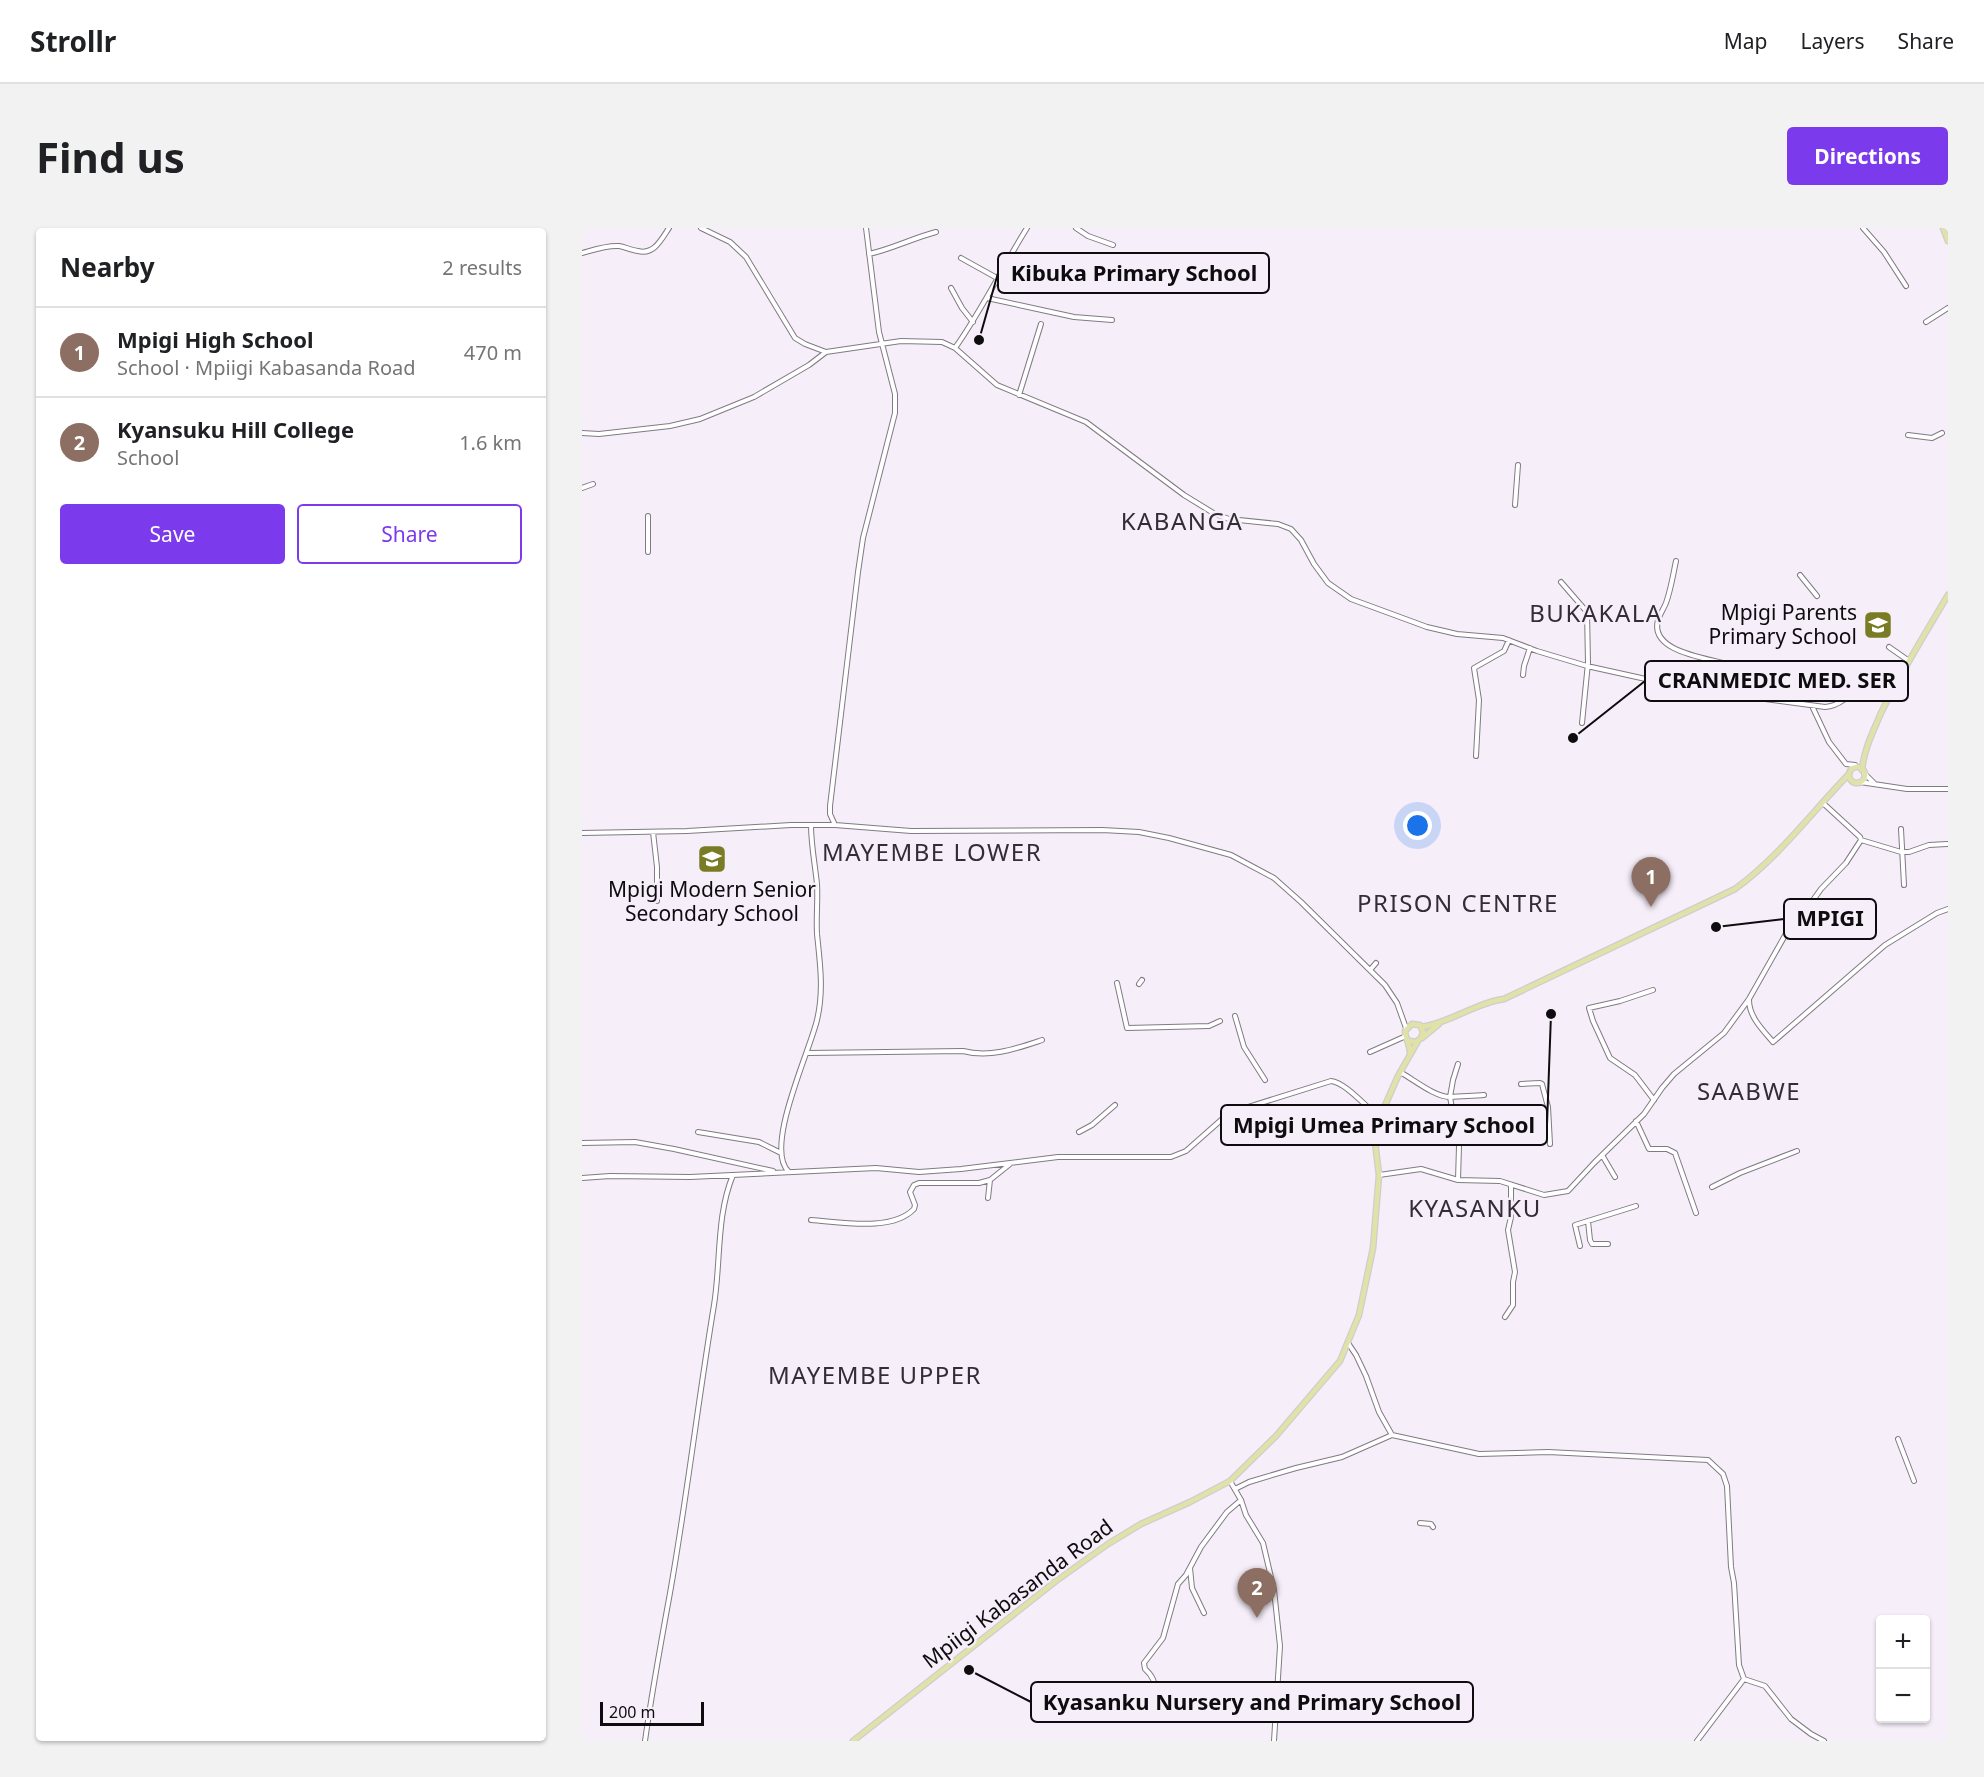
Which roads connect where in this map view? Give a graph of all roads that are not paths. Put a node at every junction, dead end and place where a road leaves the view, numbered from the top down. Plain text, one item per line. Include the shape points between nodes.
1 (669, 228) edge
2 (701, 228) edge
3 (866, 228) edge
4 (1027, 228) edge
5 (1076, 228) edge
6 (1863, 228) edge
7 (1943, 228) edge
8 (936, 232) dead end
9 (1948, 241) edge
10 (1113, 245) dead end
11 (582, 254) edge
12 (869, 254) junction
13 (961, 258) dead end
14 (997, 278) junction
15 (1906, 286) dead end
16 (951, 288) dead end
17 (987, 298) junction
18 (1948, 308) edge
19 (1113, 320) dead end
20 (973, 322) junction
21 (1926, 322) dead end
22 (1041, 324) dead end
23 (882, 344) junction
24 (955, 348) junction
25 (826, 352) junction
26 (1019, 395) junction
27 (582, 433) edge
28 (1942, 433) dead end
29 (1908, 435) dead end
30 (1518, 465) dead end
31 (593, 484) dead end
32 (582, 488) edge
33 (1515, 505) dead end
34 (648, 516) dead end
35 (648, 552) dead end
36 (1676, 561) dead end
37 (1800, 575) dead end
38 (1561, 582) dead end
39 (1948, 595) edge
40 (1817, 596) dead end
41 (1509, 640) junction
42 (1889, 647) dead end
43 (1530, 648) junction
44 (1909, 661) junction
45 (1587, 666) junction
46 (1523, 675) dead end
47 (1894, 686) junction
48 (1727, 697) junction
49 (1812, 706) junction
50 (1582, 723) dead end
51 (1863, 755) junction
52 (1476, 756) dead end
53 (1854, 766) junction
54 (1863, 771) junction
55 (1849, 774) junction
56 (1853, 782) junction
57 (1860, 782) junction
58 (1875, 784) junction
59 (1838, 786) junction
60 (1948, 789) edge
61 (1824, 804) junction
62 (811, 825) junction
63 (835, 825) junction
64 (1901, 829) dead end
65 (653, 832) junction
66 (582, 833) edge
67 (1861, 840) junction
68 (1947, 844) edge
69 (1901, 852) junction
70 (1904, 885) dead end
71 (657, 901) dead end
72 (1948, 909) edge
73 (1376, 963) dead end
74 (1370, 970) junction
75 (1117, 983) dead end
76 (1653, 990) dead end
77 (1749, 999) junction
78 (1235, 1016) dead end
79 (1403, 1019) junction
80 (1220, 1021) dead end
81 (1444, 1021) junction
82 (1412, 1024) junction
83 (1421, 1027) junction
84 (1406, 1028) junction
85 (1408, 1038) junction
86 (1042, 1040) dead end
87 (1420, 1040) junction
88 (1370, 1052) dead end
89 (807, 1053) junction
90 (1410, 1054) junction
91 (1458, 1064) dead end
92 (1400, 1072) junction
93 (1265, 1080) dead end
94 (1521, 1084) dead end
95 (1484, 1095) dead end
96 (1450, 1097) junction
97 (1654, 1100) junction
98 (1115, 1105) dead end
99 (1379, 1117) junction
100 (1636, 1121) junction
101 (698, 1132) dead end
102 (1079, 1132) dead end
103 (582, 1143) edge
104 (1550, 1144) dead end
105 (1797, 1151) dead end
106 (781, 1153) junction
107 (1602, 1155) junction
108 (1011, 1162) junction
109 (777, 1172) junction
110 (789, 1172) junction
111 (733, 1175) junction
112 (1379, 1175) junction
113 (1615, 1177) dead end
114 (582, 1178) edge
115 (990, 1180) junction
116 (1458, 1180) junction
117 (1511, 1185) junction
118 (1712, 1187) dead end
119 (988, 1198) dead end
120 (1636, 1206) dead end
121 (1696, 1213) dead end
122 (812, 1220) dead end
123 (1588, 1221) junction
124 (1608, 1244) dead end
125 (1580, 1246) dead end
126 (1505, 1317) dead end
127 (1348, 1343) junction
128 (1392, 1435) junction
129 (1899, 1439) dead end
130 (1230, 1481) junction
131 (1914, 1481) dead end
132 (1234, 1489) junction
133 (1241, 1500) junction
134 (1420, 1523) dead end
135 (1433, 1527) dead end
136 (1190, 1567) junction
137 (1204, 1613) dead end
138 (1744, 1679) junction
139 (1153, 1697) dead end
140 (645, 1741) edge
141 (853, 1741) edge
142 (1274, 1741) edge
143 (1697, 1741) edge
144 (1824, 1741) edge

1 - 11 street via 650,251 612,246
2 - 25 street via 730,242 746,257 795,338
3 - 12 street
4 - 14 street
5 - 10 street
6 - 15 street
7 - 9 main road
8 - 12 street
12 - 23 street
13 - 14 street
14 - 17 street
16 - 20 street
17 - 19 street via 1074,317
17 - 20 street
18 - 21 street
20 - 24 street
22 - 26 street
23 - 24 street via 931,341
23 - 25 street
23 - 63 street via 895,394 895,413 858,572 830,806
24 - 26 street via 997,385
25 - 27 street via 822,359 754,397 700,419 670,426
26 - 41 street via 1086,422 1215,514 1291,529 1329,583 1351,599 1427,627
28 - 29 street via 1932,438
30 - 33 street
31 - 32 street
34 - 35 street
36 - 48 street via 1658,621 1659,633 1674,649 1730,665
37 - 40 street
38 - 45 street via 1587,612
39 - 44 main road
41 - 43 street
41 - 52 street via 1504,651 1474,668 1479,700
42 - 44 street
43 - 45 street
43 - 46 street
44 - 47 main road
45 - 48 street
45 - 50 street
47 - 49 street via 1868,677 1848,699 1831,706
47 - 51 main road
48 - 49 street
49 - 53 street via 1833,748 1846,764
51 - 53 main road
51 - 54 main road
53 - 54 main road
53 - 55 main road
54 - 57 main road
54 - 58 street
55 - 56 main road
55 - 59 main road, Mpiigi Kabasanda Road
56 - 57 main road
56 - 59 main road
57 - 58 street
58 - 60 street
59 - 61 main road, Mpiigi Kabasanda Road
61 - 67 street
61 - 81 main road, Mpiigi Kabasanda Road via 1735,889 1504,999
62 - 63 street
62 - 65 street
62 - 89 street via 822,984 817,1022
63 - 74 street via 911,831 1126,831 1203,846 1231,855 1274,878
64 - 69 street
65 - 66 street
65 - 71 street
67 - 69 street
67 - 77 street via 1846,863 1796,916
68 - 69 street via 1929,844
69 - 70 street
72 - 77 street via 1885,945 1773,1042 1752,1016
73 - 74 street
74 - 79 street via 1397,1003
75 - 80 street via 1127,1028 1209,1026
76 - 97 street via 1589,1008 1610,1058 1635,1075
77 - 97 street via 1724,1033 1674,1074
78 - 93 street via 1244,1047
79 - 82 street
79 - 84 street
81 - 83 main road, Mpiigi Kabasanda Road
81 - 87 main road, Mpiigi Kabasanda Road
82 - 83 main road
82 - 84 main road
83 - 87 main road
84 - 85 main road
85 - 87 main road
85 - 88 street
85 - 90 main road, Mpiigi Kabasanda Road
86 - 89 street via 1008,1052 974,1054
87 - 90 main road, Mpiigi Kabasanda Road
89 - 106 street via 784,1121
90 - 92 main road, Mpiigi Kabasanda Road
91 - 96 street
92 - 96 street
92 - 99 main road, Mpiigi Kabasanda Road
94 - 104 street via 1542,1084
95 - 96 street
96 - 116 street via 1459,1146
97 - 100 street
98 - 102 street
99 - 108 street via 1338,1080 1229,1113 1186,1151 1171,1157 1058,1157
99 - 112 main road, Mpiigi Kabasanda Road via 1375,1142
100 - 107 street
100 - 121 street via 1649,1149 1675,1153
101 - 106 street via 759,1142
103 - 109 street via 635,1142
105 - 118 street
106 - 110 street
107 - 113 street
107 - 117 street via 1568,1191 1544,1195
108 - 110 street via 919,1172 876,1168
108 - 115 street
109 - 110 street
109 - 111 street
111 - 114 street
111 - 140 street via 724,1208 714,1302
112 - 116 street via 1419,1168
112 - 127 main road, Mpiigi Kabasanda Road via 1373,1248 1359,1315
115 - 119 street
115 - 122 street via 914,1185 910,1192 914,1209 897,1219 869,1224
116 - 117 street via 1496,1180
117 - 126 street via 1508,1230 1515,1272 1513,1305
120 - 123 street
123 - 124 street via 1592,1244
123 - 125 street via 1575,1225
127 - 128 street
127 - 130 main road, Mpiigi Kabasanda Road via 1340,1361 1307,1401
128 - 132 street via 1342,1457 1296,1467
128 - 138 street via 1479,1454 1548,1452 1708,1460 1723,1474 1727,1485 1739,1665
129 - 131 street
130 - 132 street
130 - 141 main road, Mpiigi Kabasanda Road via 1108,1544
132 - 133 street
133 - 136 street via 1227,1512
133 - 142 street via 1267,1554 1279,1628
134 - 135 street
136 - 137 street via 1192,1588
136 - 139 street via 1178,1584 1163,1638 1144,1663 1154,1679
138 - 143 street
138 - 144 street via 1765,1686 1791,1719

